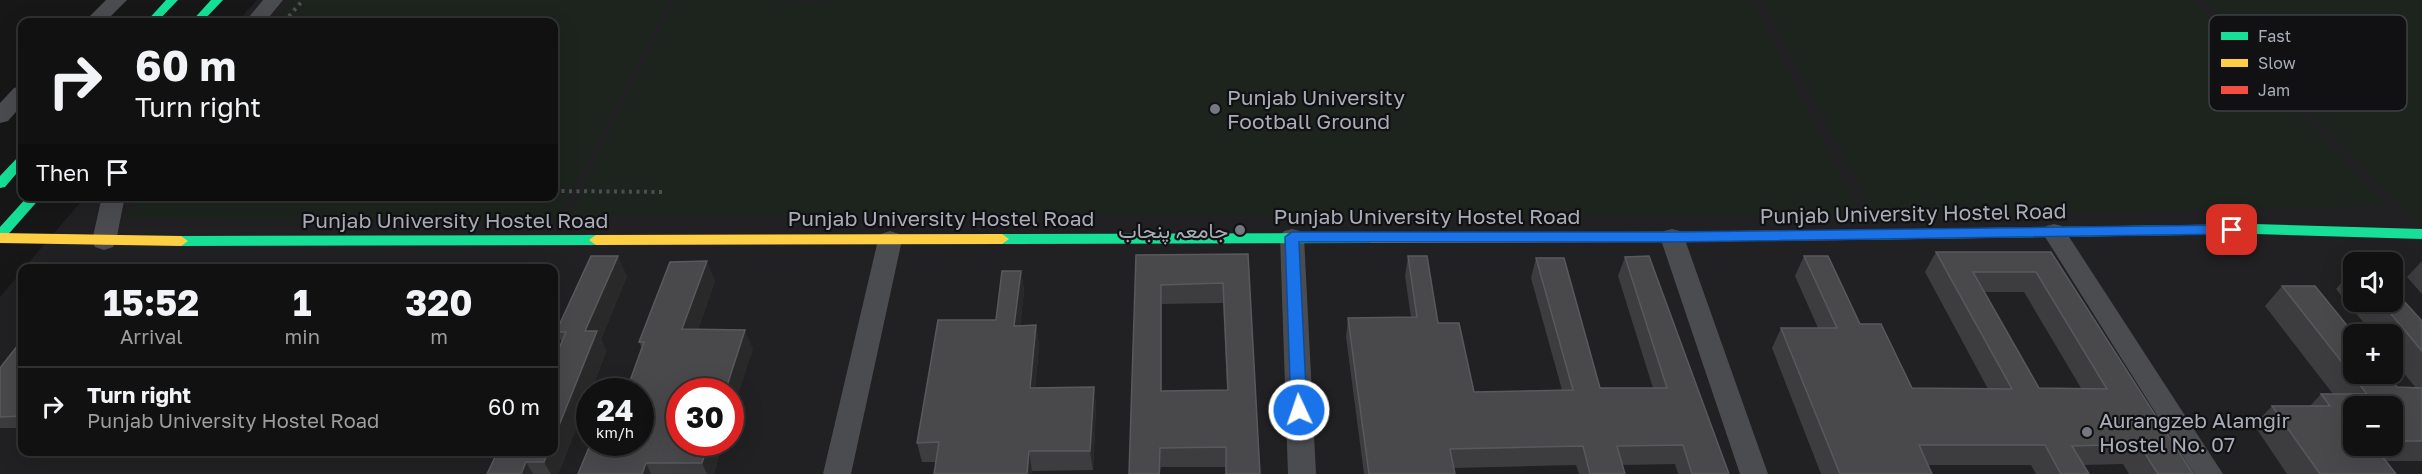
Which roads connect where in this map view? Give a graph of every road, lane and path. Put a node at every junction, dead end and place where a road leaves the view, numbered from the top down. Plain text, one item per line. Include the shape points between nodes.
1 (117, 0) edge
2 (172, 0) edge
3 (217, 0) edge
4 (273, 0) edge
5 (303, 0) edge
6 (98, 18) edge
7 (155, 18) edge
8 (200, 18) edge
9 (258, 18) edge
10 (287, 18) edge
11 (18, 97) edge
12 (0, 116) edge
13 (18, 164) edge
14 (0, 184) edge
15 (558, 191) edge
16 (663, 192) dead end
17 (32, 201) edge
18 (112, 201) edge
19 (2054, 232) junction
20 (2422, 234) edge
21 (0, 237) edge
22 (1292, 237) junction
23 (1672, 237) junction
24 (890, 240) junction
25 (104, 241) junction
26 (837, 474) edge
27 (1302, 474) edge
28 (1754, 474) edge
29 (2209, 474) edge

1 - 6 street
2 - 7 street
3 - 8 street
4 - 9 street
5 - 10 path
11 - 12 street
13 - 14 street
15 - 16 path
17 - 21 street
18 - 25 street
19 - 20 street, Punjab University Hostel Road via 2254,229
19 - 23 street, Punjab University Hostel Road
19 - 29 street
21 - 25 street, Punjab University Hostel Road
22 - 23 street, Punjab University Hostel Road
22 - 24 street, Punjab University Hostel Road
22 - 27 street
23 - 28 street
24 - 25 street, Punjab University Hostel Road
24 - 26 street

